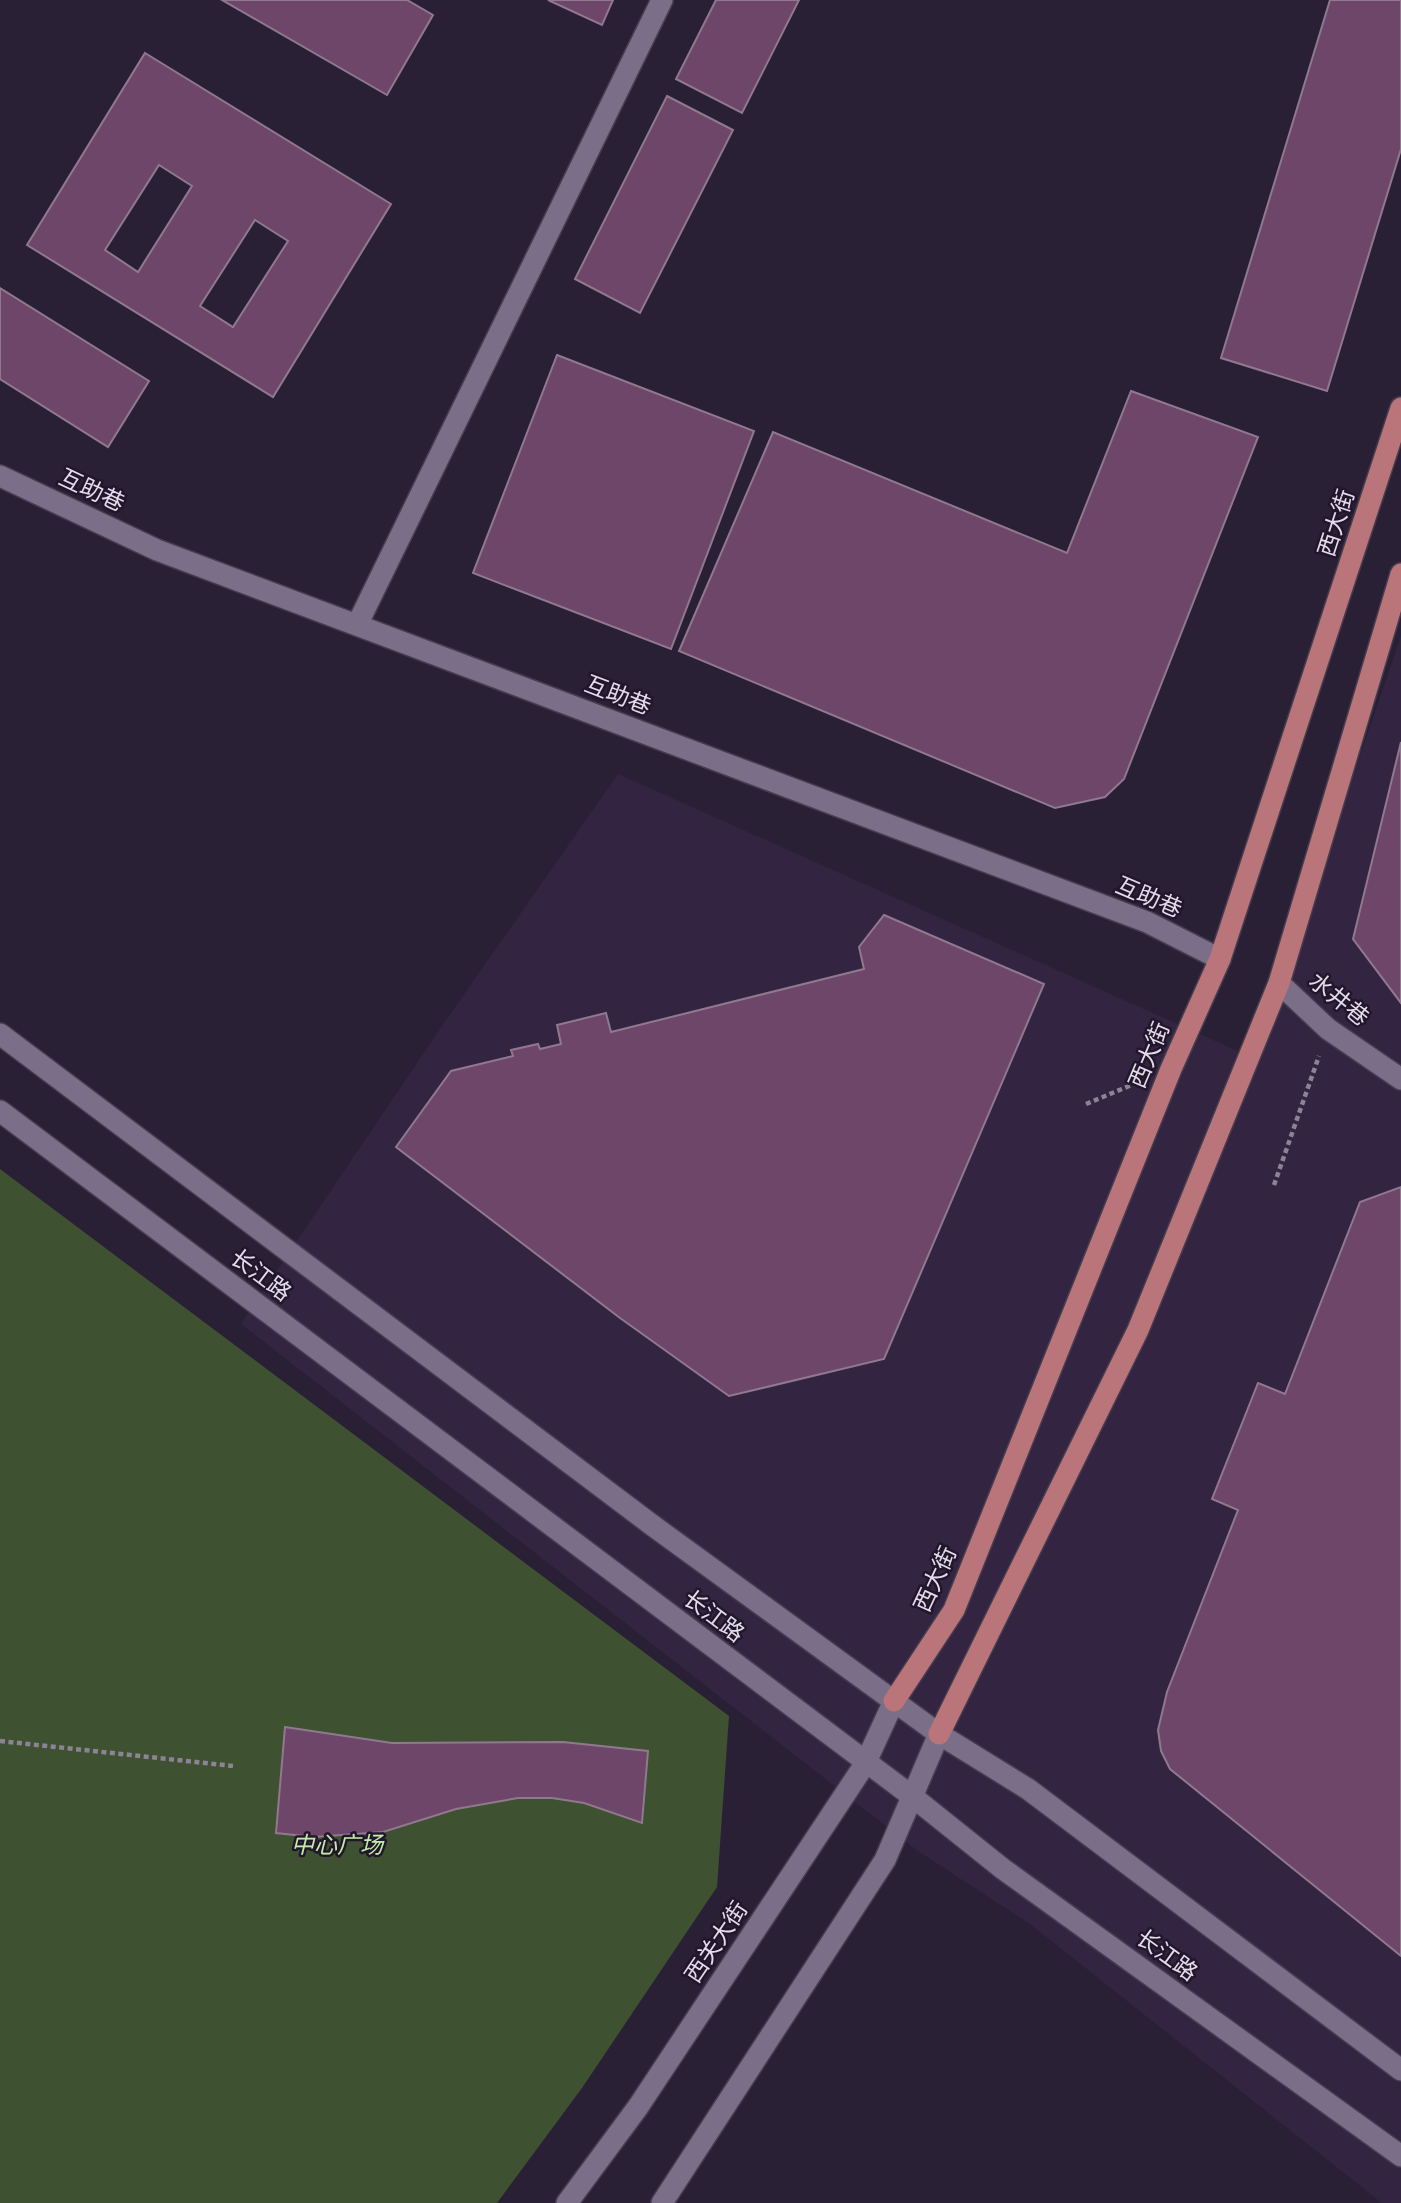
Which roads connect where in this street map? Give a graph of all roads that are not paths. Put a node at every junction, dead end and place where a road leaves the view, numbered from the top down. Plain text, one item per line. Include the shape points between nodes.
1 (662, 0) edge
2 (1401, 408) edge
3 (0, 476) edge
4 (1401, 574) edge
5 (357, 625) junction
6 (1220, 959) junction
7 (1279, 984) junction
8 (0, 1034) edge
9 (1401, 1079) edge
10 (0, 1111) edge
11 (894, 1701) junction
12 (939, 1734) junction
13 (866, 1764) junction
14 (912, 1797) junction
15 (1401, 2070) edge
16 (1401, 2156) edge
17 (567, 2203) edge
18 (662, 2203) edge

1 - 5 main road
2 - 6 main road, 西大街
3 - 5 main road, 互助巷 via 157,550
4 - 7 main road
5 - 6 main road, 互助巷 via 1147,922
6 - 11 main road, 西大街 via 1171,1069 954,1609
7 - 9 main road, 水井巷 via 1328,1029
7 - 12 main road via 1138,1330
8 - 11 main road, 长江路 via 641,1517
10 - 13 main road, 长江路
11 - 12 main road, 长江路
11 - 13 main road, 西关大街
12 - 14 main road
12 - 15 main road, 长江路 via 1028,1789
13 - 14 main road, 长江路
13 - 17 main road, 西关大街 via 638,2107
14 - 16 main road, 长江路 via 1003,1869
14 - 18 main road via 885,1860

